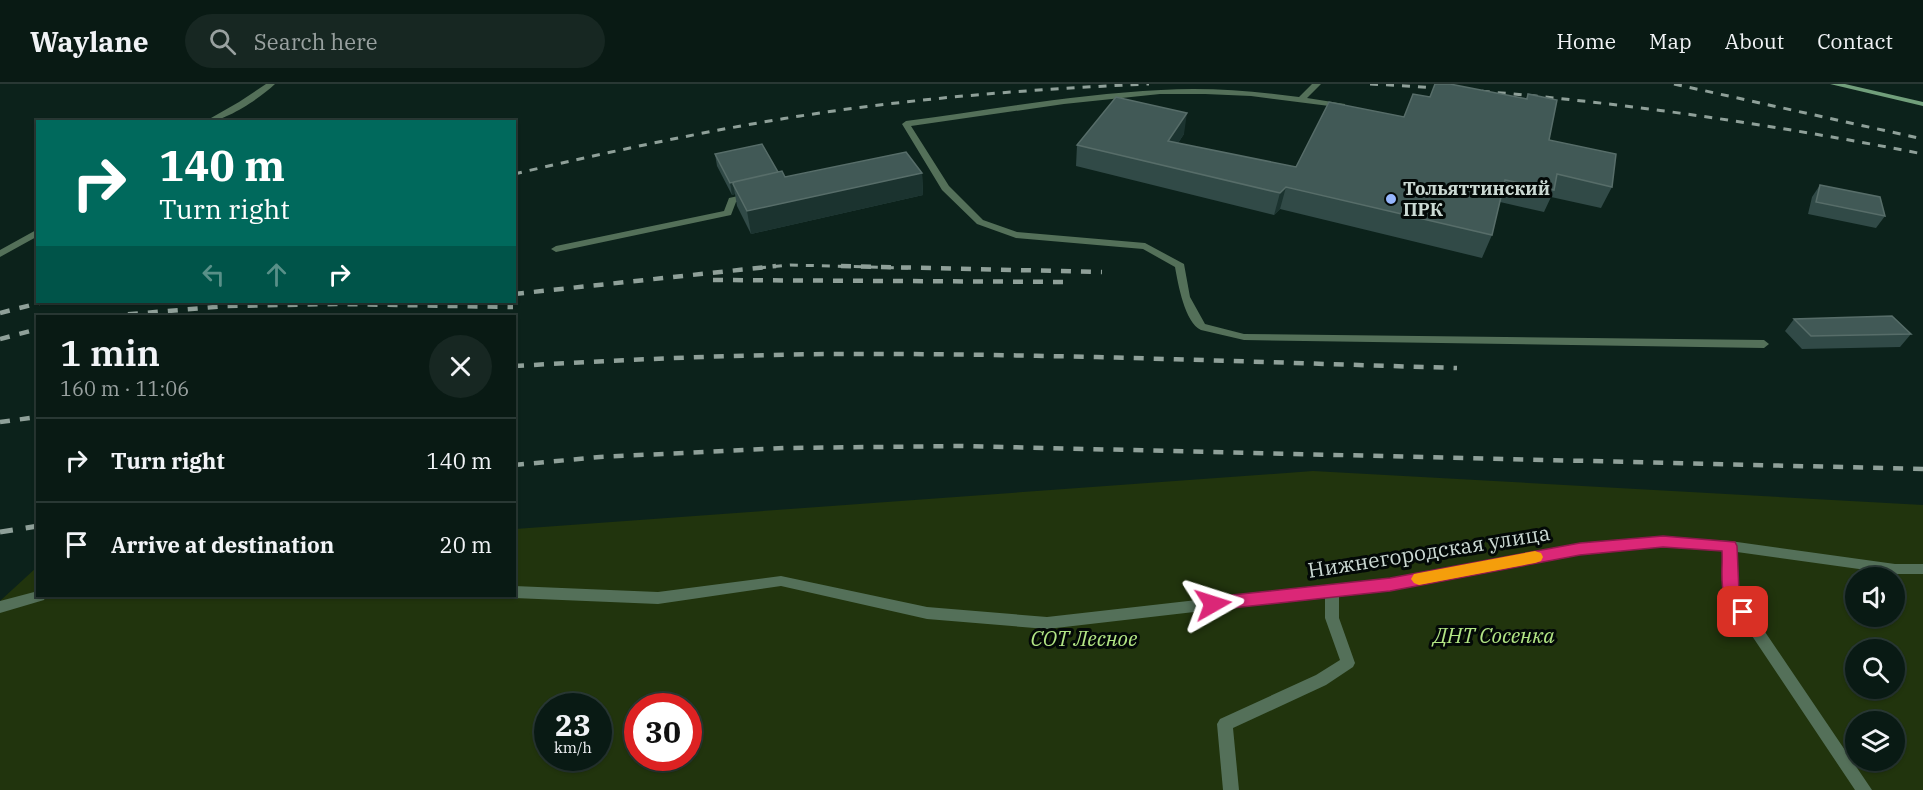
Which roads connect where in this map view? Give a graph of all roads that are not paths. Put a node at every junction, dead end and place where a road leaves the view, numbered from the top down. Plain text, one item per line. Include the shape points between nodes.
1 (271, 84) edge
2 (1317, 84) edge
3 (1834, 84) edge
4 (1301, 99) junction
5 (1923, 104) edge
6 (1353, 108) edge
7 (211, 120) edge
8 (926, 157) junction
9 (915, 160) edge
10 (766, 193) edge
11 (36, 233) edge
12 (556, 249) dead end
13 (0, 254) edge
14 (1764, 344) dead end
15 (1730, 546) junction
16 (1923, 569) edge
17 (1332, 591) junction
18 (516, 592) edge
19 (36, 597) edge
20 (0, 607) edge
21 (1232, 790) edge
22 (1864, 790) edge

1 - 7 street
2 - 4 street
3 - 5 main road
4 - 6 street
4 - 8 street via 1161,92 906,124
8 - 9 street
8 - 14 street via 945,188 980,222 1016,235 1145,246 1180,266 1185,297 1201,327 1244,337
10 - 12 street via 732,200 728,213
11 - 13 street
15 - 16 street, Нижнегородская улица via 1895,569
15 - 17 street, Нижнегородская улица via 1663,542 1580,549
15 - 22 street via 1731,593
17 - 18 street, Нижнегородская улица via 1047,622 927,613 781,581 658,598
17 - 21 street via 1332,618 1348,663 1321,680 1225,724
19 - 20 street

